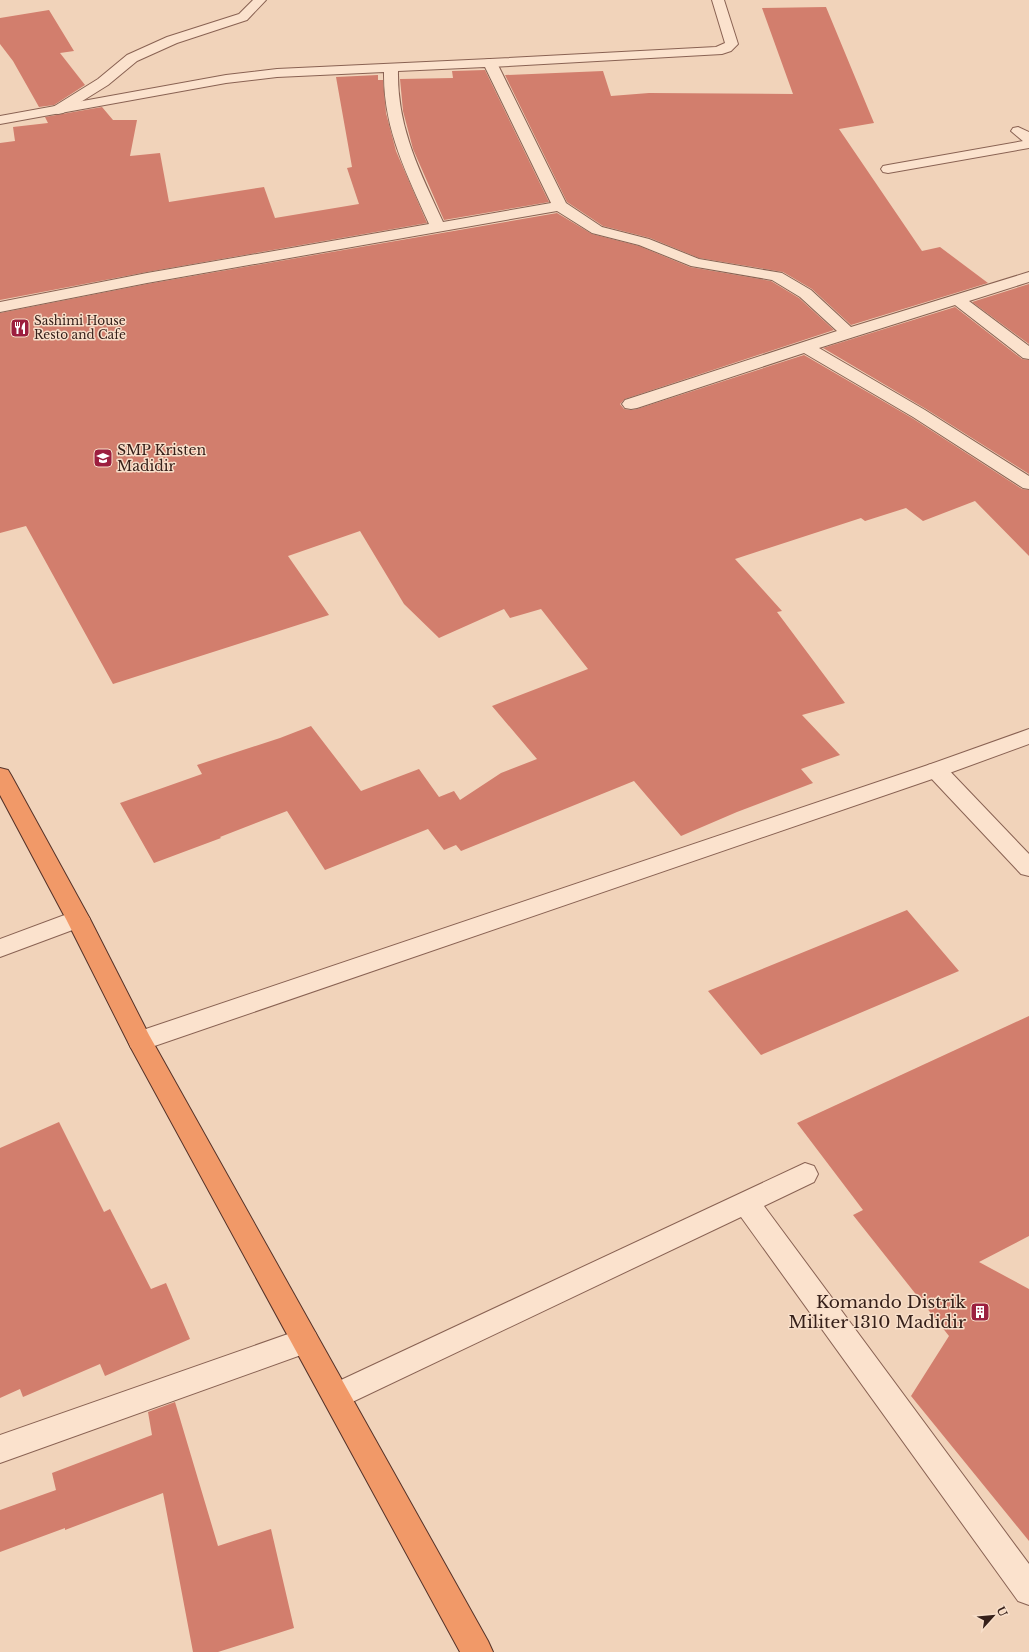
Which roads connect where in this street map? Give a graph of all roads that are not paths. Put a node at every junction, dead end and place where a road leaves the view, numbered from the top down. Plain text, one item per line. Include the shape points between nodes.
1 (260, 0) edge
2 (718, 0) edge
3 (490, 63) junction
4 (391, 67) junction
5 (58, 110) junction
6 (4, 115) edge
7 (1029, 144) edge
8 (888, 168) dead end
9 (560, 206) junction
10 (438, 228) junction
11 (1029, 277) edge
12 (958, 300) junction
13 (0, 307) edge
14 (848, 333) junction
15 (807, 348) junction
16 (1029, 354) edge
17 (631, 404) dead end
18 (1029, 484) edge
19 (1029, 736) edge
20 (936, 770) junction
21 (0, 775) edge
22 (1029, 868) edge
23 (78, 919) junction
24 (0, 948) edge
25 (140, 1041) junction
26 (804, 1174) dead end
27 (746, 1202) junction
28 (305, 1341) junction
29 (336, 1396) junction
30 (0, 1449) edge
31 (1029, 1590) edge
32 (477, 1652) edge

1 - 5 street via 243,16 172,40 132,58 103,82
2 - 3 street via 732,44 717,51
3 - 4 street
3 - 9 street
4 - 5 street via 277,73 226,79
4 - 10 street via 392,104 396,122
5 - 6 street
7 - 8 street
9 - 10 street
9 - 14 street via 597,230 644,242 696,263 776,276 788,281 803,291
10 - 13 street via 147,278
11 - 12 street
12 - 14 street
12 - 16 street
14 - 15 street
15 - 17 street
15 - 18 street via 879,389
19 - 20 street
20 - 22 street
20 - 25 street
21 - 23 highway
23 - 24 street
23 - 25 highway
25 - 28 highway
26 - 27 street
27 - 29 street
27 - 31 street
28 - 29 highway
28 - 30 street
29 - 32 highway

